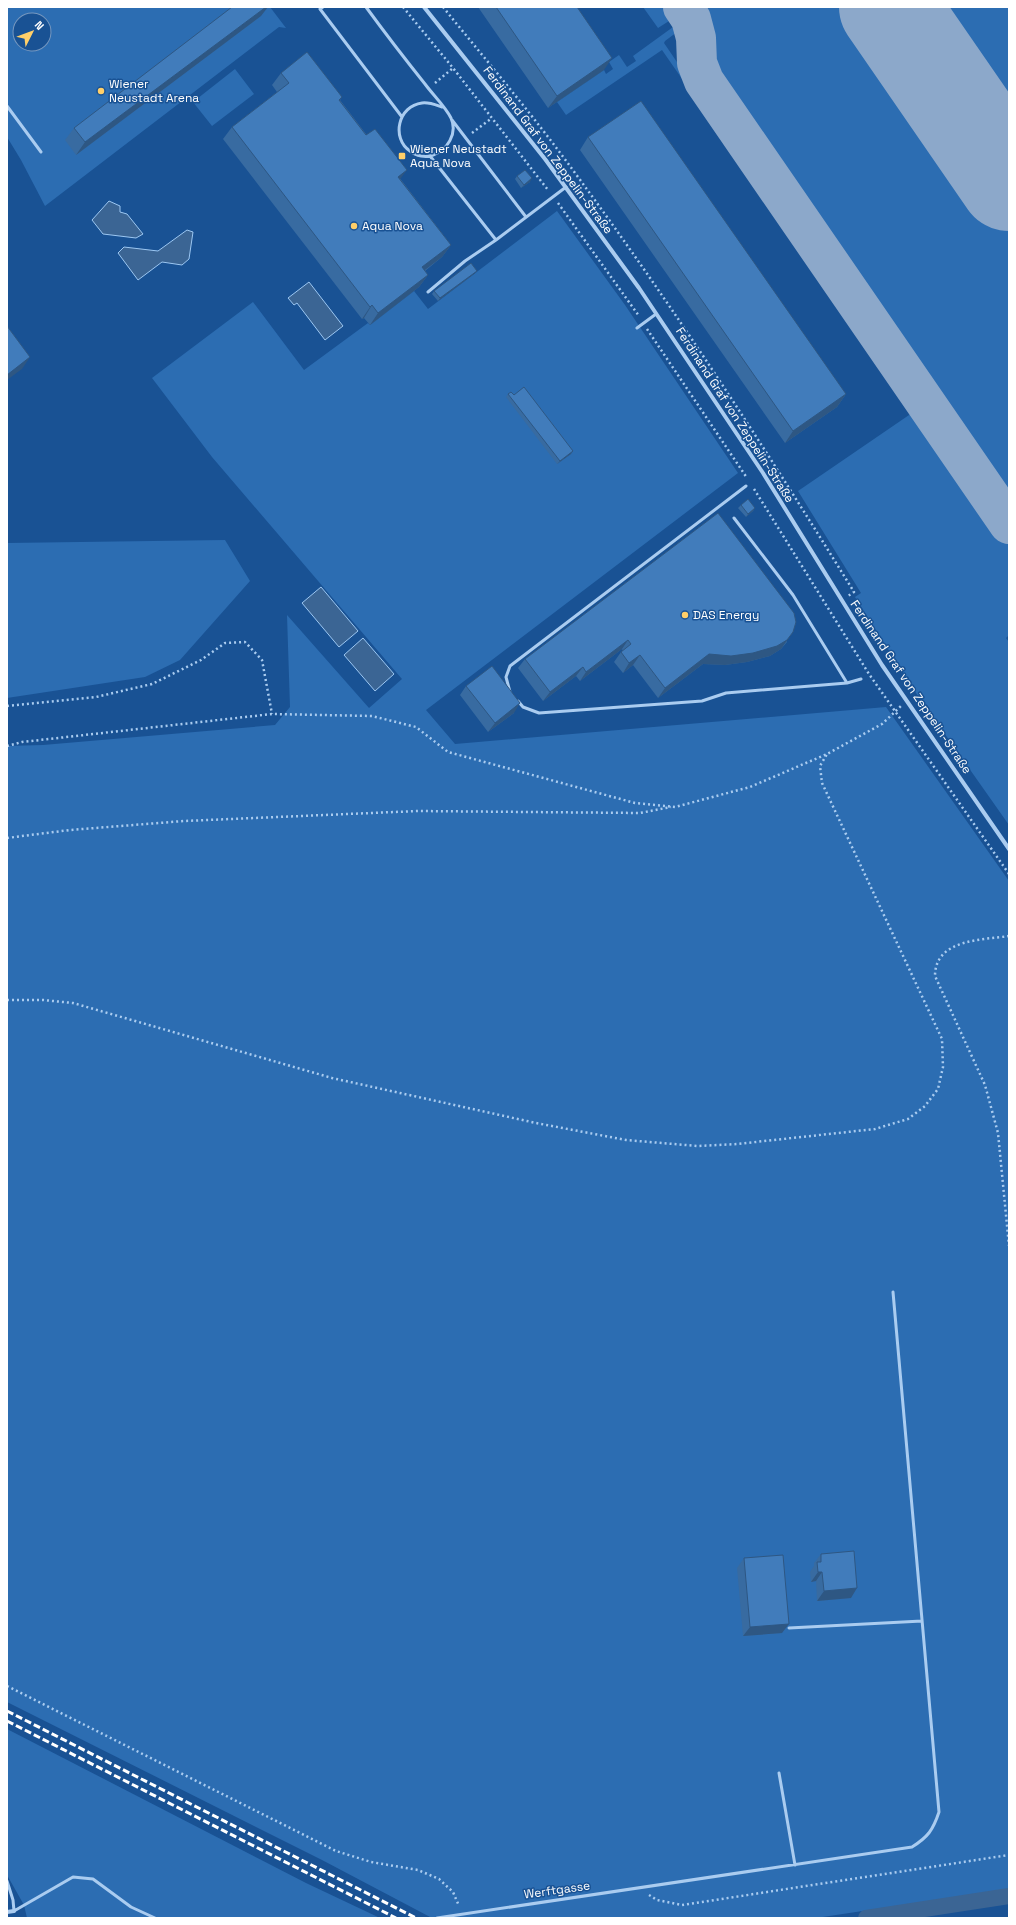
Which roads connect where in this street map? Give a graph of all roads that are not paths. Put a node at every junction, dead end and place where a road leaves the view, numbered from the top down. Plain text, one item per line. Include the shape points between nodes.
1 (323, 7) edge
2 (366, 7) edge
3 (424, 7) edge
4 (7, 106) edge
5 (442, 107) junction
6 (402, 117) junction
7 (451, 119) junction
8 (41, 152) dead end
9 (430, 156) junction
10 (566, 187) junction
11 (526, 217) junction
12 (496, 240) junction
13 (428, 292) dead end
14 (656, 314) junction
15 (637, 328) dead end
16 (746, 486) dead end
17 (734, 518) dead end
18 (861, 679) dead end
19 (847, 683) junction
20 (1009, 849) edge
21 (893, 1292) dead end
22 (922, 1620) junction
23 (789, 1628) edge
24 (779, 1773) dead end
25 (795, 1865) junction
26 (7, 1882) edge
27 (14, 1911) junction
28 (7, 1912) edge
29 (155, 1918) edge
30 (437, 1918) edge

1 - 6 lane via 320,9
2 - 5 lane
3 - 10 street, Ferdinand Graf von Zeppelin-Straße
4 - 8 lane
5 - 6 lane via 422,103 411,107
5 - 7 lane
6 - 9 lane via 399,138 410,151 420,156
7 - 9 lane via 452,136 448,144 440,152
7 - 11 lane
9 - 12 lane
10 - 11 lane
10 - 14 street, Ferdinand Graf von Zeppelin-Straße
11 - 12 lane
12 - 13 lane via 465,261
14 - 15 lane
14 - 20 street, Ferdinand Graf von Zeppelin-Straße via 763,474 906,702
16 - 19 lane via 510,666 506,677 510,692 523,707 539,713 702,701 726,693
17 - 19 lane via 793,595
18 - 19 lane
21 - 22 lane, Werftgasse
22 - 23 lane
22 - 25 lane, Werftgasse via 939,1812 934,1827 924,1840 912,1848
24 - 25 lane
25 - 30 lane, Werftgasse
26 - 27 lane
27 - 28 street
27 - 29 lane via 73,1877 93,1879 131,1907

